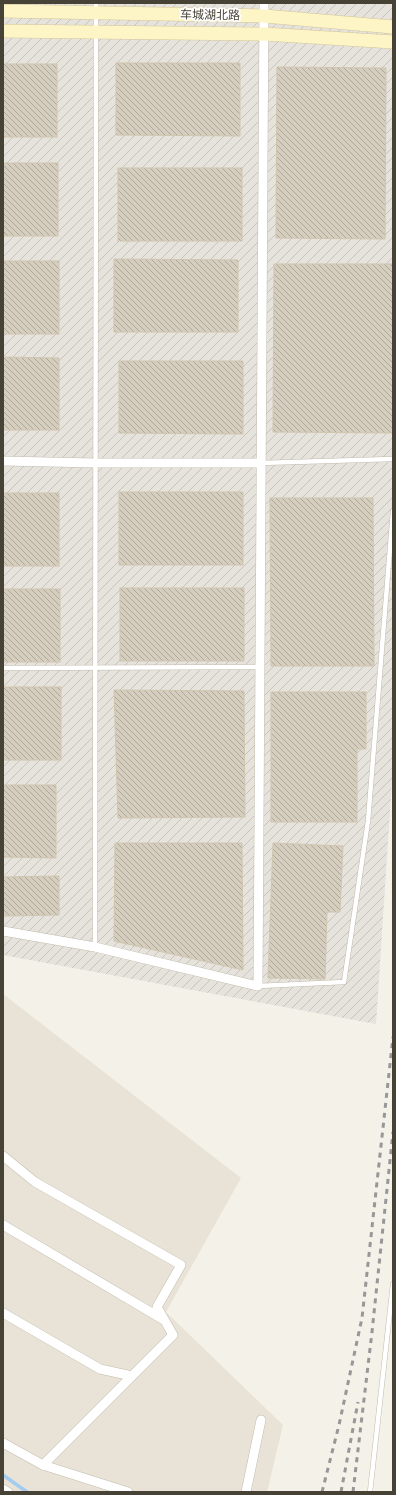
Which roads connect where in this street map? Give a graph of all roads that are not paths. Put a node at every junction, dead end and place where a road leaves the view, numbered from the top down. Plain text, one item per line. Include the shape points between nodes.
1 (96, 7) edge
2 (264, 9) edge
3 (3, 11) edge
4 (393, 27) edge
5 (3, 32) edge
6 (96, 32) junction
7 (264, 34) junction
8 (393, 42) edge
9 (393, 459) edge
10 (3, 461) edge
11 (95, 463) junction
12 (260, 463) junction
13 (393, 512) edge
14 (95, 667) junction
15 (260, 667) junction
16 (3, 668) edge
17 (3, 931) edge
18 (95, 947) junction
19 (258, 986) junction
20 (3, 1156) edge
21 (3, 1225) edge
22 (393, 1284) edge
23 (3, 1313) edge
24 (164, 1320) junction
25 (132, 1376) junction
26 (261, 1420) dead end
27 (3, 1443) edge
28 (43, 1465) junction
29 (3, 1489) edge
30 (8, 1492) edge
31 (128, 1492) edge
32 (246, 1492) edge
33 (370, 1492) edge

1 - 2 main road, 车城湖北路
1 - 3 main road, 车城湖北路
1 - 6 lane
2 - 4 main road, 车城湖北路
2 - 7 street
5 - 6 main road, 车城湖北路
6 - 7 main road, 车城湖北路
6 - 11 lane
7 - 8 main road, 车城湖北路
7 - 12 street
9 - 12 lane
10 - 11 street
11 - 12 street
11 - 14 lane
12 - 15 street
13 - 19 lane via 368,821 344,982
14 - 15 lane
14 - 16 lane
14 - 18 lane
15 - 19 street
17 - 18 street
18 - 19 street
20 - 24 street via 35,1182 181,1265 157,1307
21 - 24 street
22 - 33 lane
23 - 25 street via 100,1369
24 - 25 street via 173,1336
25 - 28 street
26 - 32 street
27 - 28 street
28 - 31 street
29 - 30 street

